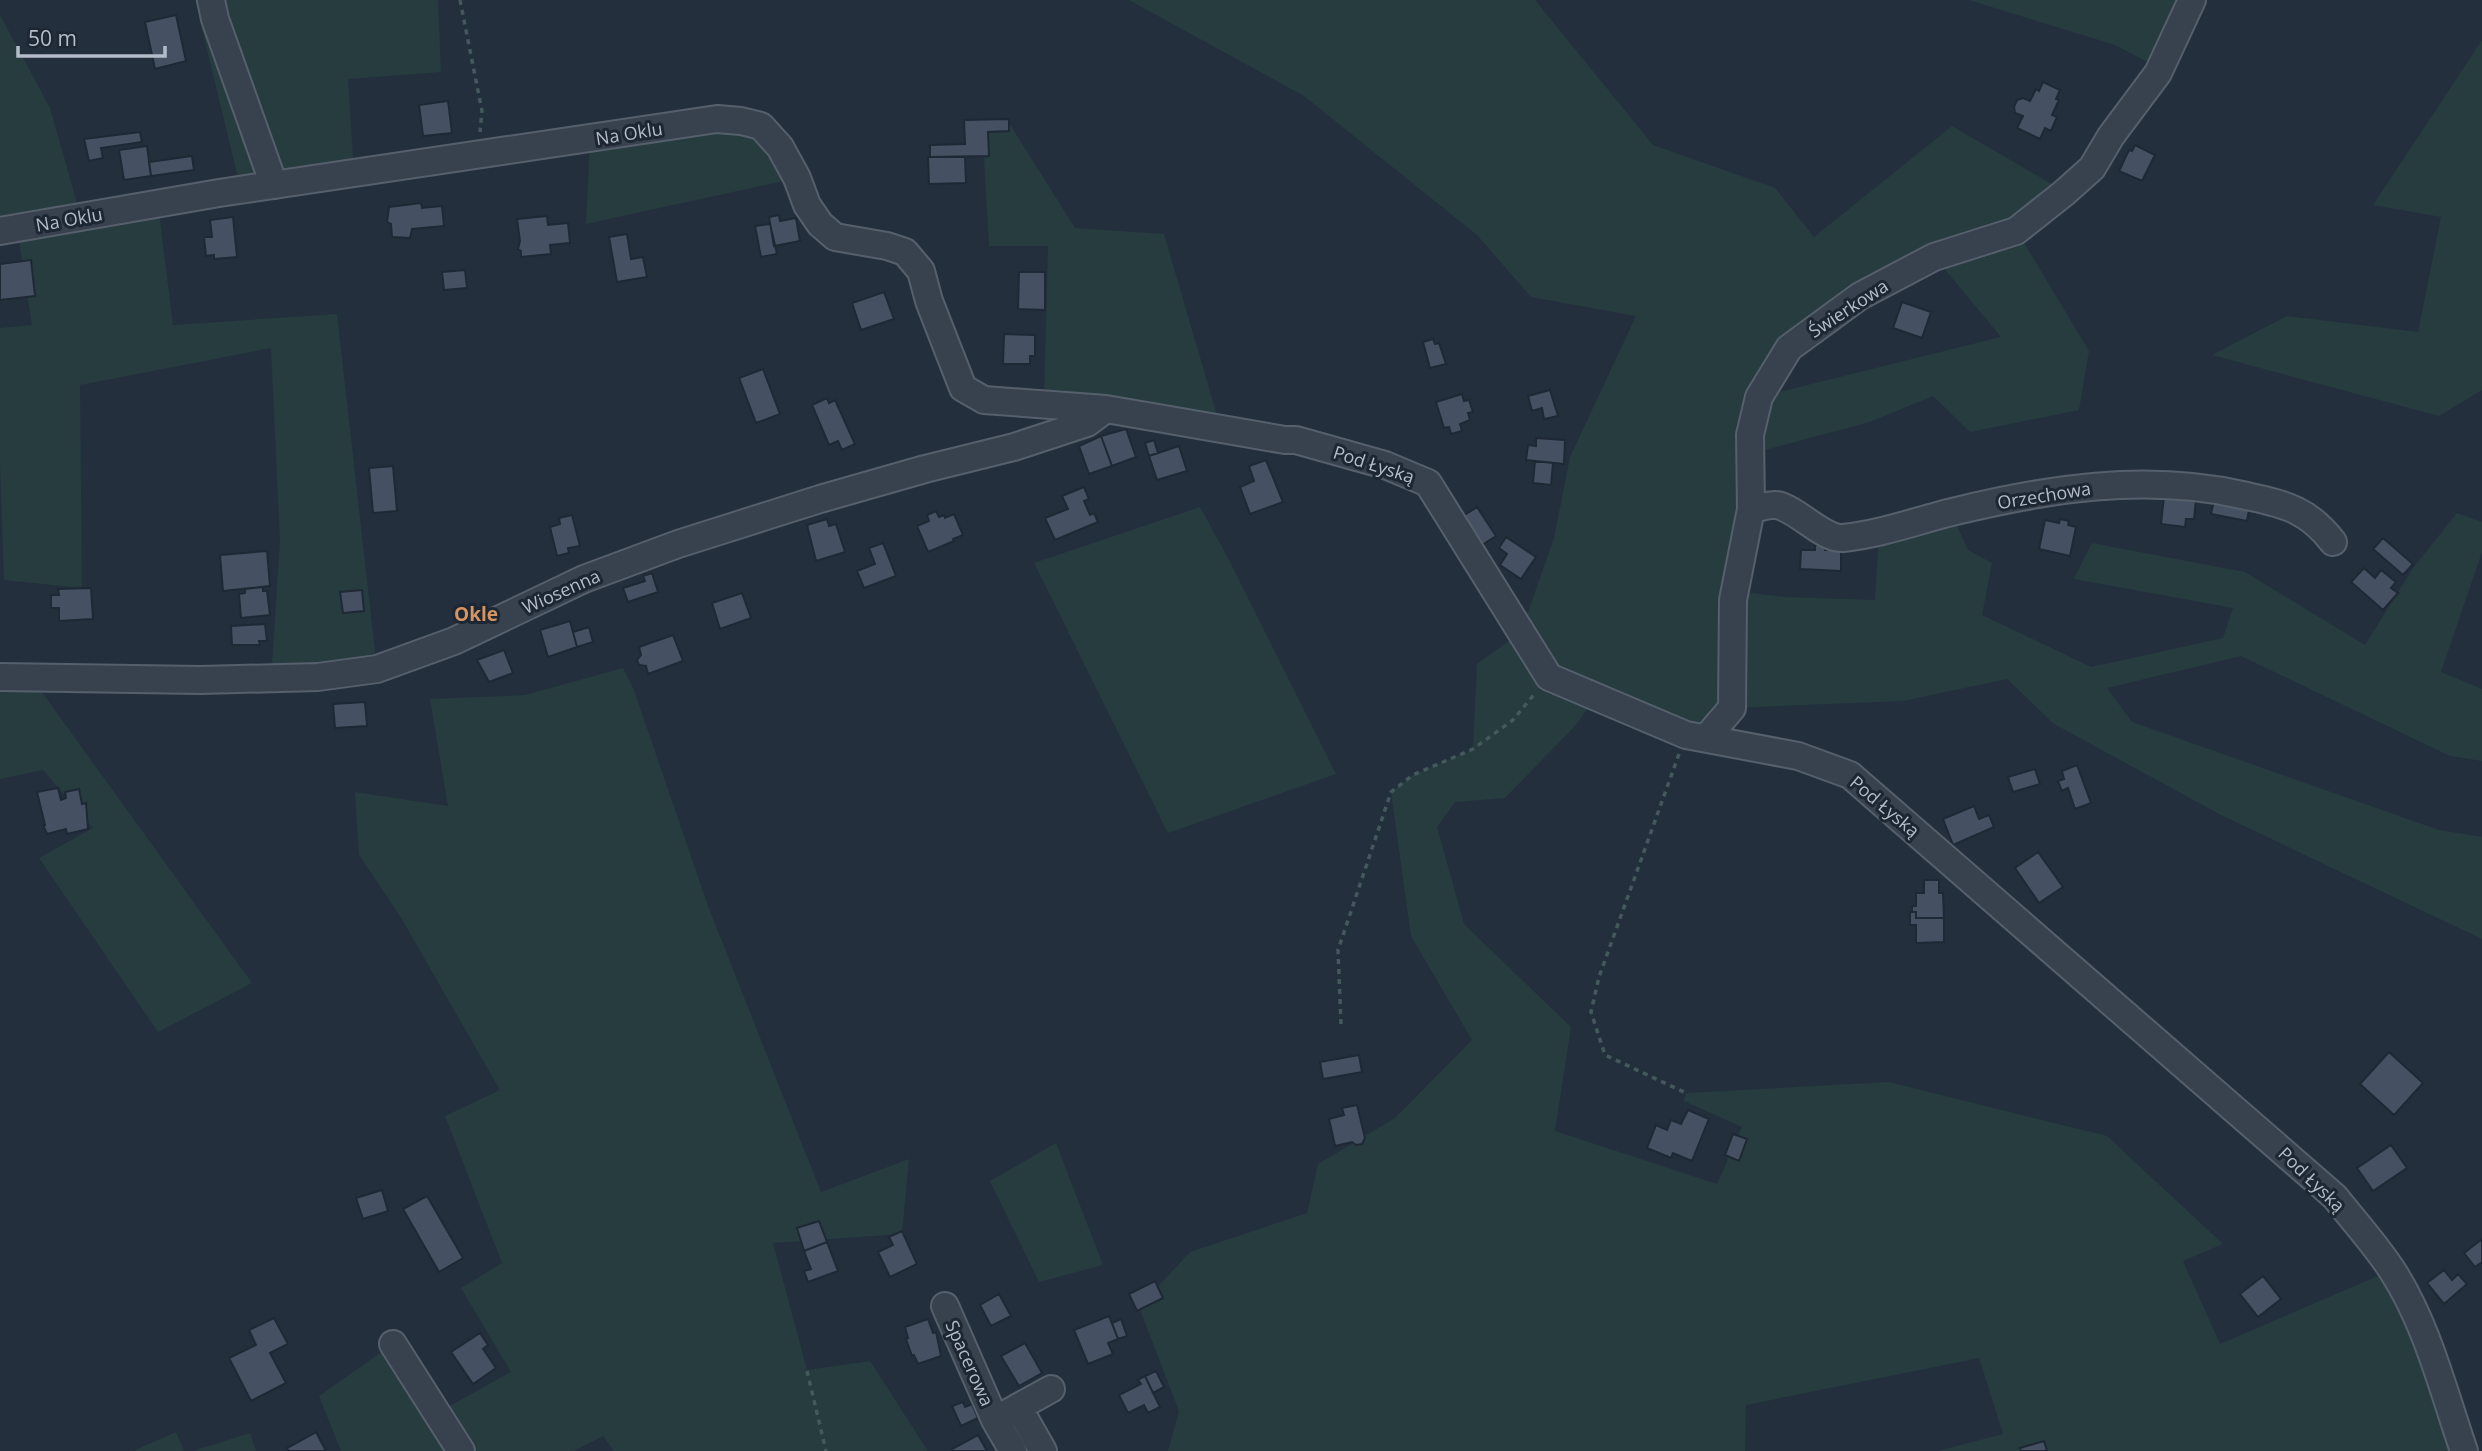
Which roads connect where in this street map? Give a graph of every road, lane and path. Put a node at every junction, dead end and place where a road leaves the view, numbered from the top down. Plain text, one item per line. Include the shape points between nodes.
1 (211, 0) edge
2 (460, 0) edge
3 (2192, 0) edge
4 (470, 156) junction
5 (274, 185) junction
6 (0, 231) edge
7 (1106, 408) junction
8 (1751, 509) junction
9 (2333, 542) dead end
10 (0, 677) edge
11 (1549, 677) junction
12 (1696, 736) junction
13 (1341, 1024) dead end
14 (1686, 1093) dead end
15 (945, 1306) dead end
16 (393, 1344) dead end
17 (807, 1371) dead end
18 (1051, 1389) dead end
19 (1018, 1407) junction
20 (995, 1420) junction
21 (461, 1451) edge
22 (825, 1451) edge
23 (1013, 1451) edge
24 (1043, 1451) edge
25 (2463, 1451) edge

1 - 5 street
2 - 4 path via 482,111
3 - 8 street, Świerkowa via 2158,73 2092,168 2064,194 2016,231 1934,257 1860,296 1789,348 1759,397 1750,435
4 - 5 street, Na Oklu
4 - 7 street, Na Oklu via 717,119 761,126 780,146 820,225 835,237 905,252 921,271 963,388 984,400
5 - 6 street, Na Oklu
7 - 10 street, Wiosenna via 1087,423 1014,447 820,499 678,544 584,579 454,641 377,669 318,677 201,680
7 - 11 street, Pod Łyską via 1296,440 1385,465 1429,483
8 - 9 street, Orzechowa via 1777,505 1839,539 2050,492 2116,484 2208,487 2302,511
8 - 12 street, Świerkowa via 1733,600 1732,708
11 - 12 street, Pod Łyską
11 - 13 path via 1513,720 1483,742 1413,775 1391,792 1338,950
12 - 14 path via 1599,977 1591,1012 1605,1055
12 - 25 street, Pod Łyską via 1798,756 1850,775 2336,1197 2392,1270 2408,1299 2427,1340
15 - 20 street, Spacerowa
16 - 21 street
17 - 22 path
18 - 19 street, Spacerowa
19 - 20 street, Spacerowa
19 - 24 street, Spacerowa
20 - 23 street, Spacerowa

